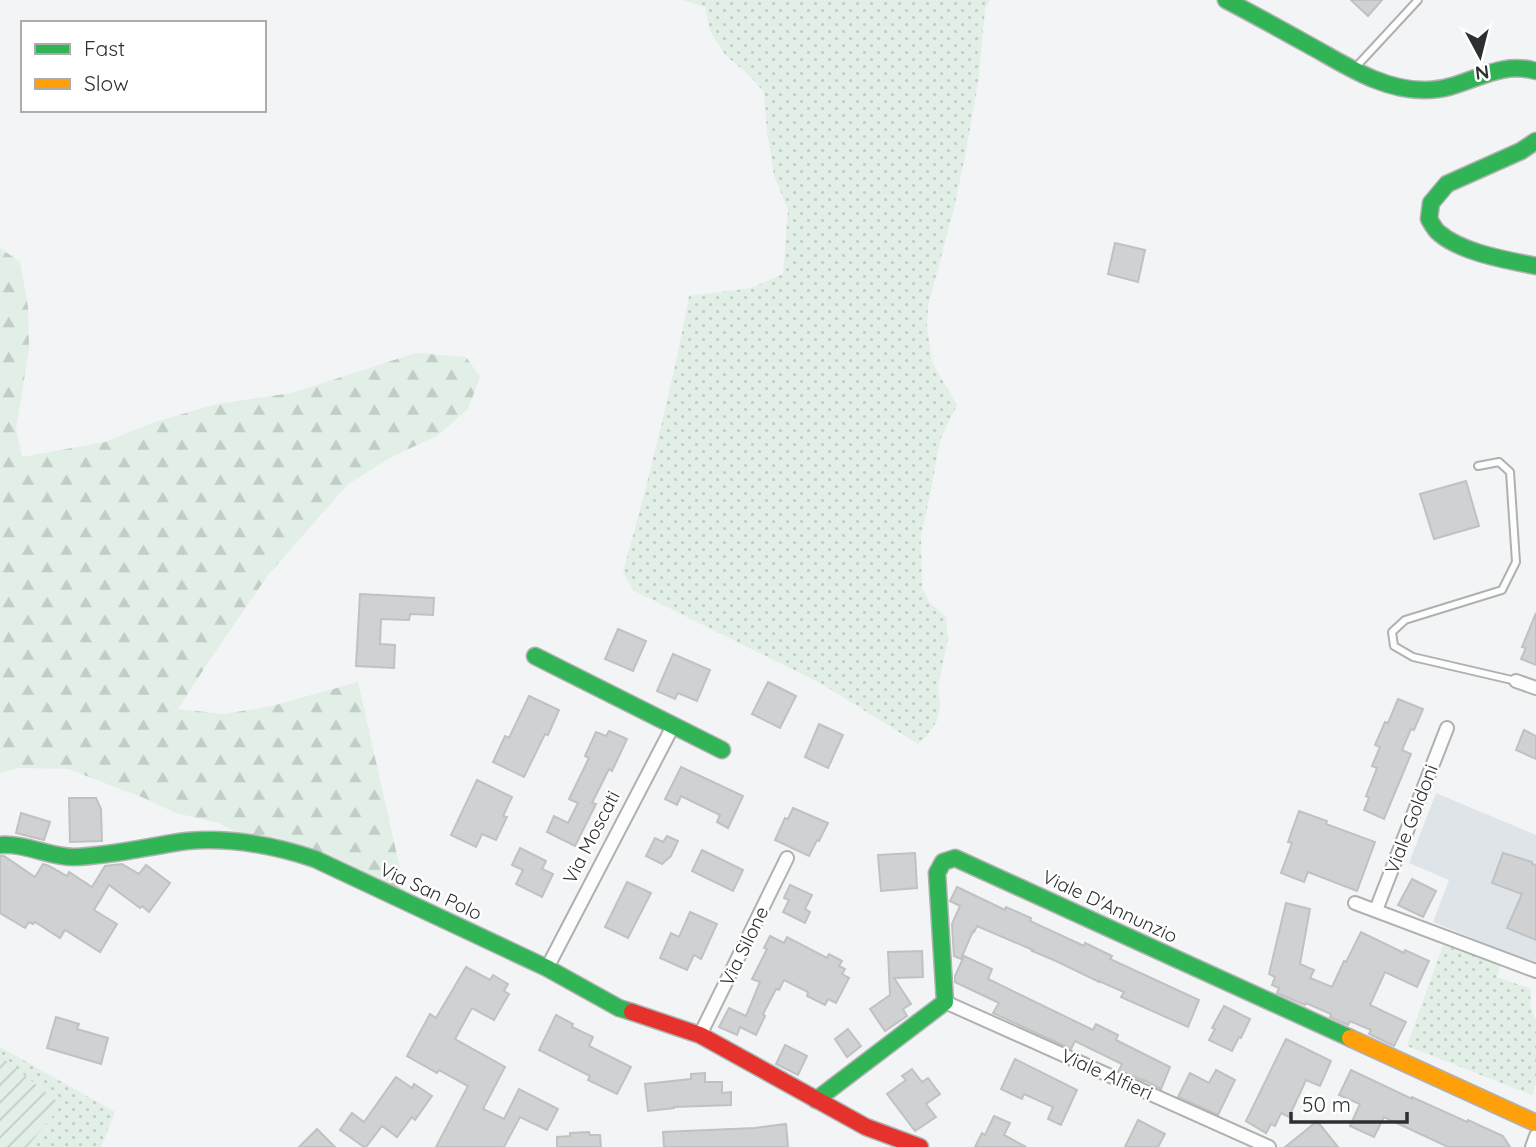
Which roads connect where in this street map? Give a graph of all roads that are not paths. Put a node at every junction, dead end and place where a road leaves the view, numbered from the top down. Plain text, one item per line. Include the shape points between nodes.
1 (1226, 0) edge
2 (1418, 0) edge
3 (1354, 69) junction
4 (1536, 71) edge
5 (1536, 141) edge
6 (1536, 266) edge
7 (1478, 466) dead end
8 (535, 656) dead end
9 (1516, 681) joint
10 (1536, 688) edge
11 (673, 726) junction
12 (1447, 728) dead end
13 (722, 750) dead end
14 (0, 845) edge
15 (787, 858) dead end
16 (1355, 902) dead end
17 (1376, 911) junction
18 (547, 968) junction
19 (1536, 971) edge
20 (945, 1002) junction
21 (700, 1035) junction
22 (816, 1100) junction
23 (1536, 1123) edge
24 (1536, 1136) edge
25 (919, 1147) edge
26 (1269, 1147) edge
27 (1532, 1147) edge

1 - 3 street
2 - 3 lane
3 - 4 street via 1386,84 1418,91 1454,86 1496,70 1520,67
5 - 6 street via 1447,184 1430,208 1432,224 1445,239
7 - 9 lane via 1499,462 1510,471 1516,562 1502,590 1405,620 1392,632 1394,646 1413,657
8 - 11 street
9 - 10 street
11 - 13 street
11 - 18 street, Via Moscati
12 - 17 street, Viale Goldoni
14 - 18 street, Via San Polo via 16,844 65,857 203,840 269,845 315,859
15 - 21 street, Via Silone
16 - 17 street
17 - 19 street
18 - 21 street, Via San Polo via 631,1013
20 - 22 street
20 - 23 street, Viale D'Annunzio via 937,873 943,862 956,858
20 - 26 street, Viale Alfieri
21 - 22 street, Via San Polo
22 - 25 street, Via San Polo via 866,1127
24 - 27 street

